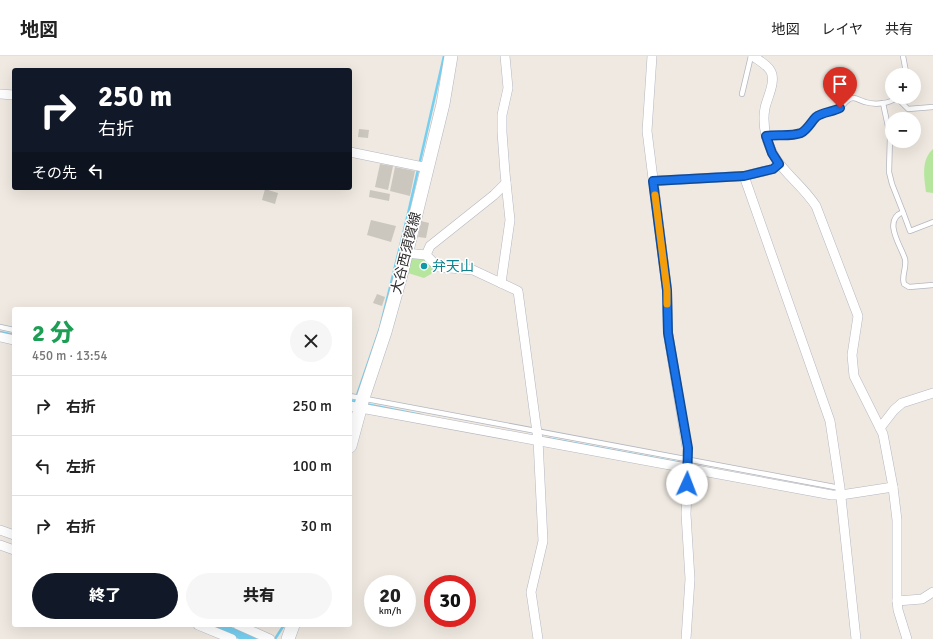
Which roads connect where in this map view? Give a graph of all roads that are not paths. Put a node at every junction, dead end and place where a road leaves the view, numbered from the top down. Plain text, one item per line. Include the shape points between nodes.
1 (451, 56) edge
2 (505, 56) edge
3 (652, 56) edge
4 (752, 56) edge
5 (903, 56) edge
6 (905, 68) edge
7 (0, 94) edge
8 (742, 94) dead end
9 (12, 95) edge
10 (883, 103) joint
11 (903, 104) edge
12 (933, 107) edge
13 (766, 136) junction
14 (352, 152) edge
15 (779, 164) junction
16 (428, 168) junction
17 (744, 176) junction
18 (653, 181) junction
19 (506, 183) junction
20 (903, 212) junction
21 (933, 222) edge
22 (406, 253) junction
23 (426, 255) junction
24 (500, 283) junction
25 (933, 285) edge
26 (0, 327) edge
27 (12, 330) edge
28 (0, 337) edge
29 (12, 340) edge
30 (933, 393) edge
31 (358, 402) edge
32 (880, 428) junction
33 (352, 435) edge
34 (538, 436) junction
35 (688, 464) junction
36 (893, 487) junction
37 (841, 491) junction
38 (0, 530) edge
39 (12, 534) edge
40 (0, 545) edge
41 (12, 549) edge
42 (933, 592) edge
43 (897, 601) junction
44 (203, 627) edge
45 (243, 627) edge
46 (292, 627) edge
47 (232, 639) edge
48 (270, 639) edge
49 (288, 639) edge
50 (538, 639) edge
51 (686, 639) edge
52 (856, 639) edge
53 (907, 639) edge

1 - 16 main road, 大谷西須賀線
2 - 19 street via 508,88 502,115
3 - 18 street via 647,131
4 - 8 lane
4 - 13 street via 770,70 772,79 764,109
5 - 6 lane
7 - 9 street
10 - 13 lane via 873,104 849,99 840,108 815,118 802,132
10 - 20 lane via 890,136 889,172
11 - 12 lane via 908,109
13 - 15 street
14 - 16 street
15 - 17 street via 773,169
15 - 32 street via 816,206 858,316 852,355 854,376
16 - 22 main road, 大谷西須賀線
17 - 18 street
17 - 37 street via 830,420
18 - 35 street via 667,290 668,333 688,448
19 - 23 street via 430,246
19 - 24 street via 510,220
20 - 21 lane via 910,231
20 - 25 lane via 897,214 894,220 896,240 905,260 902,279 904,284 909,287
22 - 23 street
22 - 31 main road, 大谷西須賀線 via 385,332
23 - 24 street via 438,267 473,270
24 - 34 street via 518,291
26 - 27 lane
28 - 29 street
30 - 32 street via 902,403
31 - 33 main road, 大谷西須賀線
31 - 34 street
32 - 36 street
34 - 35 street
34 - 50 street via 543,541 532,592
35 - 37 street via 832,495
35 - 51 street via 686,514 690,579
36 - 37 street
36 - 43 street via 897,520
37 - 52 street
38 - 39 street
40 - 41 street
42 - 43 street via 922,599
43 - 53 street
44 - 47 street
45 - 48 street
46 - 49 main road

